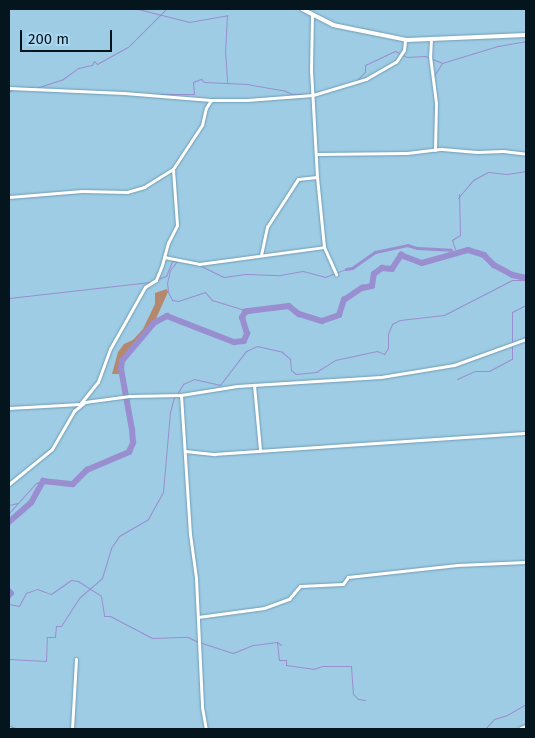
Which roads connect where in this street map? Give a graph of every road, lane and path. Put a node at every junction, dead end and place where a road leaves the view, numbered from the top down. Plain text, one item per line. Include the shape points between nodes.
1 (302, 9) edge
2 (312, 14) junction
3 (526, 35) edge
4 (430, 39) junction
5 (405, 40) junction
6 (9, 88) edge
7 (313, 95) junction
8 (211, 100) junction
9 (435, 150) junction
10 (318, 154) junction
11 (526, 154) edge
12 (173, 169) junction
13 (317, 177) junction
14 (9, 197) edge
15 (324, 246) junction
16 (261, 255) junction
17 (164, 257) junction
18 (336, 274) dead end
19 (526, 339) edge
20 (254, 385) junction
21 (181, 395) junction
22 (80, 404) junction
23 (9, 408) edge
24 (526, 433) edge
25 (185, 450) junction
26 (260, 450) junction
27 (9, 484) edge
28 (526, 562) edge
29 (198, 617) junction
30 (76, 659) dead end
31 (526, 727) edge
32 (72, 729) edge
33 (206, 729) edge
34 (522, 729) edge

1 - 2 street
2 - 5 street via 333,25
2 - 7 street
3 - 4 street
4 - 5 street
4 - 9 street via 436,103
5 - 7 street via 404,50 396,62 366,79
6 - 8 street
7 - 8 street
7 - 10 street
8 - 12 street via 202,125
9 - 10 street
9 - 11 street via 503,150
10 - 13 street
12 - 14 street via 144,187 128,192 82,191
12 - 17 street via 176,225
13 - 15 street
13 - 16 street via 298,179 267,227
15 - 16 street
15 - 18 street
16 - 17 street via 199,264
17 - 22 street via 156,280 146,287 110,349 98,382
19 - 20 street via 454,366 381,377
20 - 21 street
20 - 26 street
21 - 22 street via 130,396
21 - 25 street
22 - 23 street
22 - 27 street via 52,449
24 - 26 street
25 - 26 street via 215,454
25 - 29 street
28 - 29 street via 457,565 357,576 348,578 343,584 300,586 289,599 264,608
29 - 33 street
30 - 32 street
31 - 34 main road

